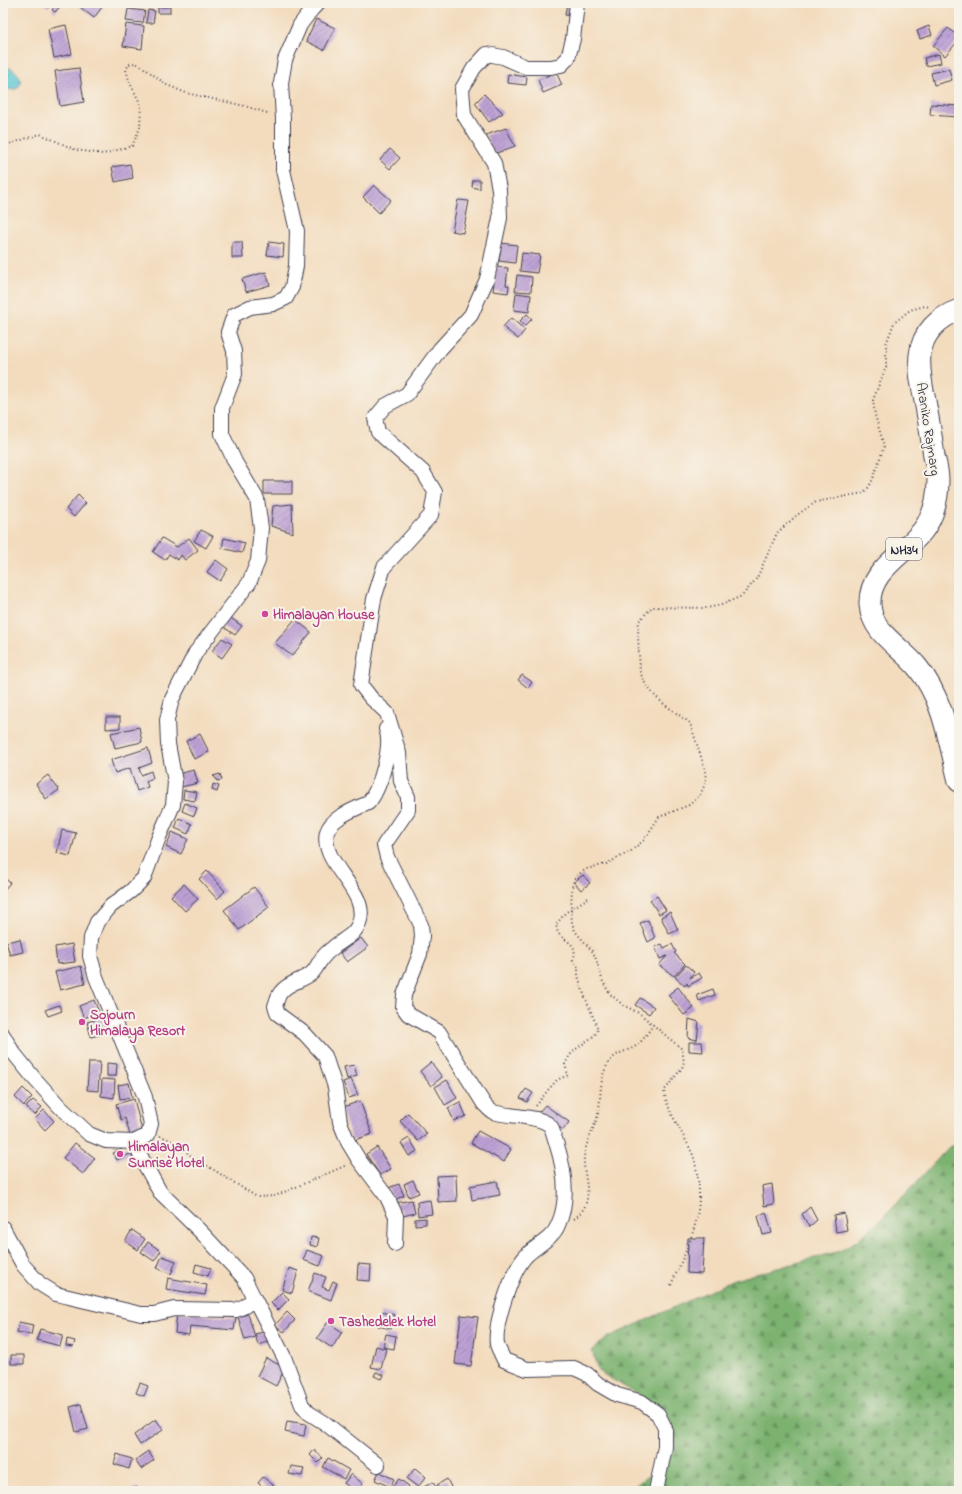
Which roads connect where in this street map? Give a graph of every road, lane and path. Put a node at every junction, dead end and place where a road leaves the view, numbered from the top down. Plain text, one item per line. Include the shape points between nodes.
1 (318, 3) edge
2 (577, 3) edge
3 (283, 119) junction
4 (3, 147) edge
5 (954, 312) edge
6 (371, 698) junction
7 (959, 781) edge
8 (588, 898) dead end
9 (571, 909) junction
10 (653, 1024) junction
11 (3, 1035) edge
12 (545, 1122) junction
13 (148, 1135) junction
14 (134, 1142) junction
15 (359, 1160) junction
16 (572, 1220) dead end
17 (3, 1228) edge
18 (395, 1244) dead end
19 (671, 1284) dead end
20 (254, 1298) junction
21 (378, 1465) dead end
22 (656, 1491) edge

1 - 3 street via 300,25 285,60 281,83
2 - 6 street via 573,39 568,58 562,65 551,68 526,67 503,57 487,54 474,68 462,89 464,116 494,163 499,189 500,218 487,279 471,315 440,349 407,394 384,406 375,418 378,432 423,472 435,492 432,515 384,567 376,593 361,685
3 - 4 path via 245,106 186,93 168,85 135,63 128,64 126,70 141,105 140,128 132,146 103,154 76,150 40,134
3 - 13 street via 283,170 298,232 292,287 286,298 273,304 250,307 234,315 228,332 234,351 235,374 222,408 222,434 257,499 261,528 258,561 249,583 196,652 172,699 167,720 168,744 175,782 173,805 144,878 96,922 91,938 90,956 96,978 145,1097 151,1124
5 - 7 highway, Araniko Rajmarg / NH34 via 930,329 920,355 921,379 938,479 936,505 917,538 882,570 873,586 870,604 873,620 883,634 919,668 930,686 942,712
5 - 9 path via 925,306 910,310 894,323 886,344 886,367 873,400 884,446 873,479 863,493 816,502 797,515 777,533 757,578 742,596 722,605 707,608 652,607 639,621 640,672 653,694 690,723 705,769 706,782 700,795 689,805 659,817 644,840 631,851 578,875 572,887
6 - 12 street via 387,713 390,721 399,753 401,781 408,797 408,810 384,845 387,857 421,924 420,954 404,995 403,1007 408,1014 439,1032 484,1104 492,1111
6 - 15 street via 387,731 388,753 378,787 367,803 349,811 334,822 328,832 327,843 334,863 362,911 359,924 348,938 324,956 311,974 292,983 281,992 275,1006 278,1014 305,1034 325,1056 335,1087 340,1122
8 - 9 path
9 - 10 path via 575,931 593,952 606,988 615,999
9 - 12 path via 556,925 558,933 573,946 573,960 578,967 578,976 598,1028 595,1035 570,1055 565,1064 568,1075 557,1080 532,1113
10 - 16 path via 635,1047 617,1054 607,1065 603,1076 599,1113 584,1153 588,1199 584,1209
10 - 19 path via 682,1049 684,1056 682,1068 664,1091 668,1106 693,1156 700,1199 697,1222
11 - 14 street via 33,1077 89,1134 106,1141
12 - 22 street via 551,1127 558,1149 564,1180 564,1205 558,1226 548,1239 527,1254 516,1269 498,1322 497,1344 504,1360 527,1369 574,1368 588,1374 598,1384 617,1395 642,1402 658,1414 665,1428 665,1447
13 - 14 street
13 - 15 path via 160,1136 177,1143 190,1155 257,1197 275,1196
14 - 20 street via 160,1192 244,1278
15 - 18 street via 387,1197 396,1216
17 - 20 street via 23,1265 40,1284 56,1294 141,1314 174,1309 236,1310
20 - 21 street via 284,1357 302,1405

